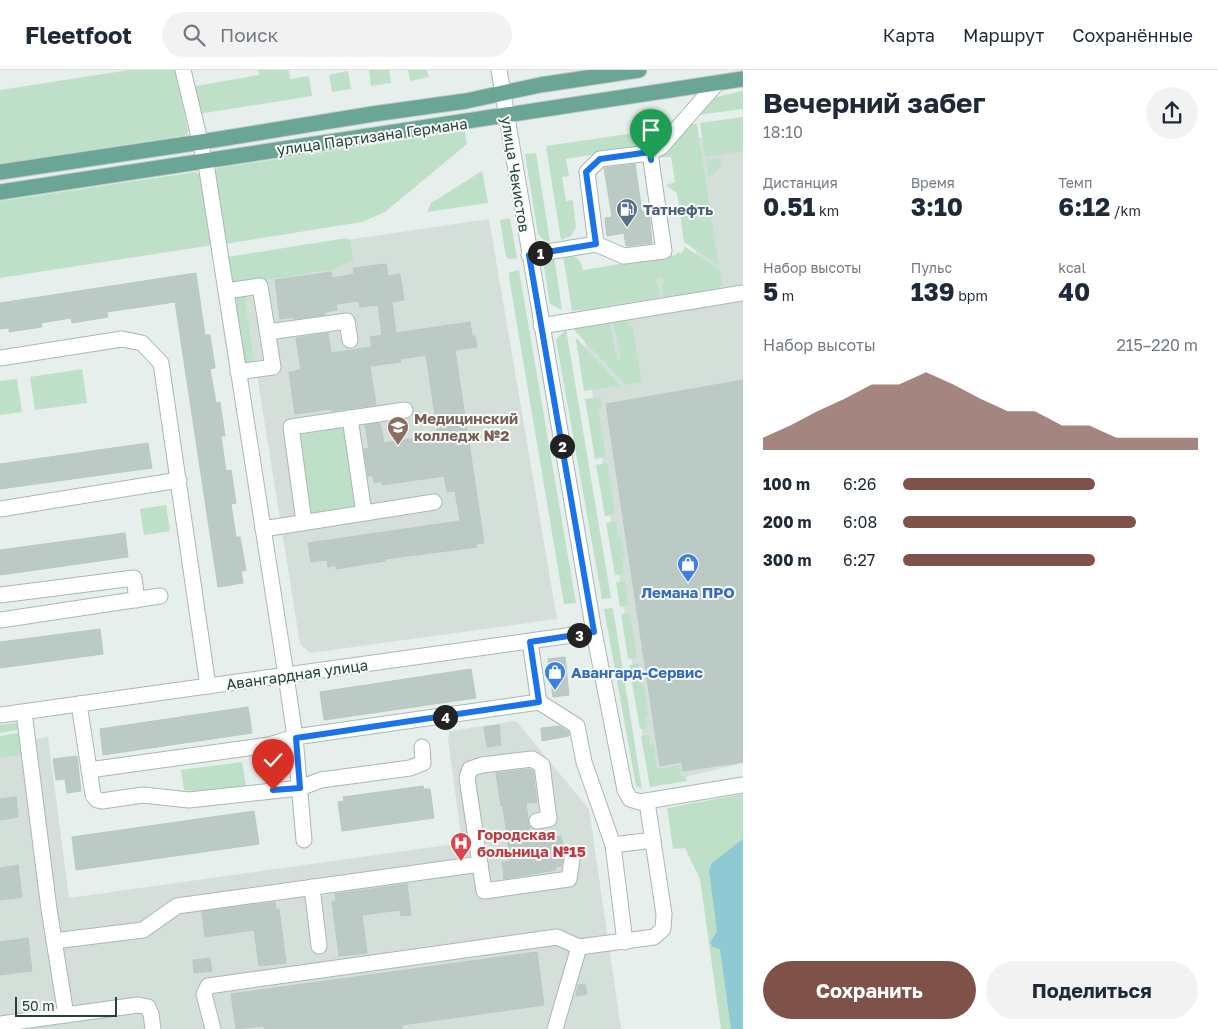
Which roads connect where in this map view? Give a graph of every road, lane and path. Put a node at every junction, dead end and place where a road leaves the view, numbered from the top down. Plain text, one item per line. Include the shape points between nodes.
1 (183, 70) edge
2 (499, 70) edge
3 (639, 70) edge
4 (743, 79) edge
5 (717, 83) junction
6 (502, 93) junction
7 (506, 116) junction
8 (200, 142) junction
9 (650, 152) junction
10 (205, 161) junction
11 (0, 172) edge
12 (0, 192) edge
13 (596, 244) junction
14 (529, 255) junction
15 (226, 291) junction
16 (743, 293) edge
17 (541, 326) junction
18 (268, 332) junction
19 (350, 340) dead end
20 (0, 358) edge
21 (238, 372) junction
22 (405, 410) dead end
23 (350, 418) junction
24 (179, 480) junction
25 (434, 502) dead end
26 (0, 509) edge
27 (364, 513) junction
28 (304, 522) junction
29 (263, 529) junction
30 (0, 595) edge
31 (160, 596) dead end
32 (137, 600) junction
33 (0, 620) edge
34 (594, 632) junction
35 (530, 642) junction
36 (286, 676) junction
37 (208, 686) junction
38 (539, 702) junction
39 (79, 704) junction
40 (24, 712) junction
41 (0, 715) edge
42 (296, 738) junction
43 (422, 747) dead end
44 (89, 770) junction
45 (743, 785) edge
46 (300, 788) junction
47 (647, 802) junction
48 (537, 821) dead end
49 (304, 840) dead end
50 (653, 840) junction
51 (614, 845) junction
52 (572, 859) dead end
53 (480, 864) junction
54 (312, 887) junction
55 (54, 941) junction
56 (626, 942) junction
57 (319, 946) dead end
58 (579, 947) junction
59 (66, 1014) junction
60 (0, 1024) edge
61 (153, 1029) edge
62 (213, 1029) edge
63 (556, 1029) edge

1 - 8 street
2 - 6 street, улица Чекистов
3 - 6 main road, улица Партизана Германа
4 - 5 main road, улица Партизана Германа
5 - 7 main road, улица Партизана Германа
5 - 9 street via 662,147
6 - 7 street, улица Чекистов
6 - 8 main road, улица Партизана Германа
7 - 10 main road, улица Партизана Германа
7 - 14 street, улица Чекистов
8 - 10 street
8 - 11 main road, улица Партизана Германа
9 - 13 street via 600,159 586,172
9 - 13 street via 664,251 624,256
10 - 12 main road, улица Партизана Германа
10 - 15 street
13 - 14 street
14 - 17 street, улица Чекистов
15 - 18 street via 260,286
15 - 21 street
16 - 17 street
17 - 34 street, улица Чекистов
18 - 19 street via 347,321
18 - 21 street via 273,367
20 - 24 street via 122,339 142,343 161,363
21 - 29 street
22 - 23 street
23 - 27 street
23 - 28 street via 291,427
24 - 26 street
24 - 37 street
25 - 27 street
27 - 28 street
28 - 29 street
29 - 36 street
30 - 32 street via 134,578
31 - 32 street
32 - 33 street
34 - 35 street, Авангардная улица
34 - 47 street, улица Чекистов via 625,790 630,799
35 - 36 street, Авангардная улица
35 - 38 street
36 - 37 street, Авангардная улица
36 - 42 street
37 - 39 street, Авангардная улица
38 - 42 street
38 - 51 street via 577,726 584,762
39 - 40 street, Авангардная улица
39 - 44 street
40 - 41 street, Авангардная улица
40 - 55 street
42 - 44 street via 269,745
42 - 46 street
43 - 46 street via 423,763 410,768 321,780
44 - 46 street via 93,795 102,801 144,795 189,800
45 - 47 street
46 - 49 street
47 - 50 street
48 - 53 street via 549,819 542,765 532,759 482,764 470,769 467,778
50 - 51 street
50 - 56 street via 664,914 663,929 654,938
51 - 56 street
52 - 53 street via 569,879 484,891
53 - 54 street
54 - 55 street via 177,906 143,930
54 - 57 street
55 - 59 street
56 - 58 street
58 - 62 street via 557,937 208,986 204,994
58 - 63 street
59 - 60 street
59 - 61 street via 144,1005 150,1010

